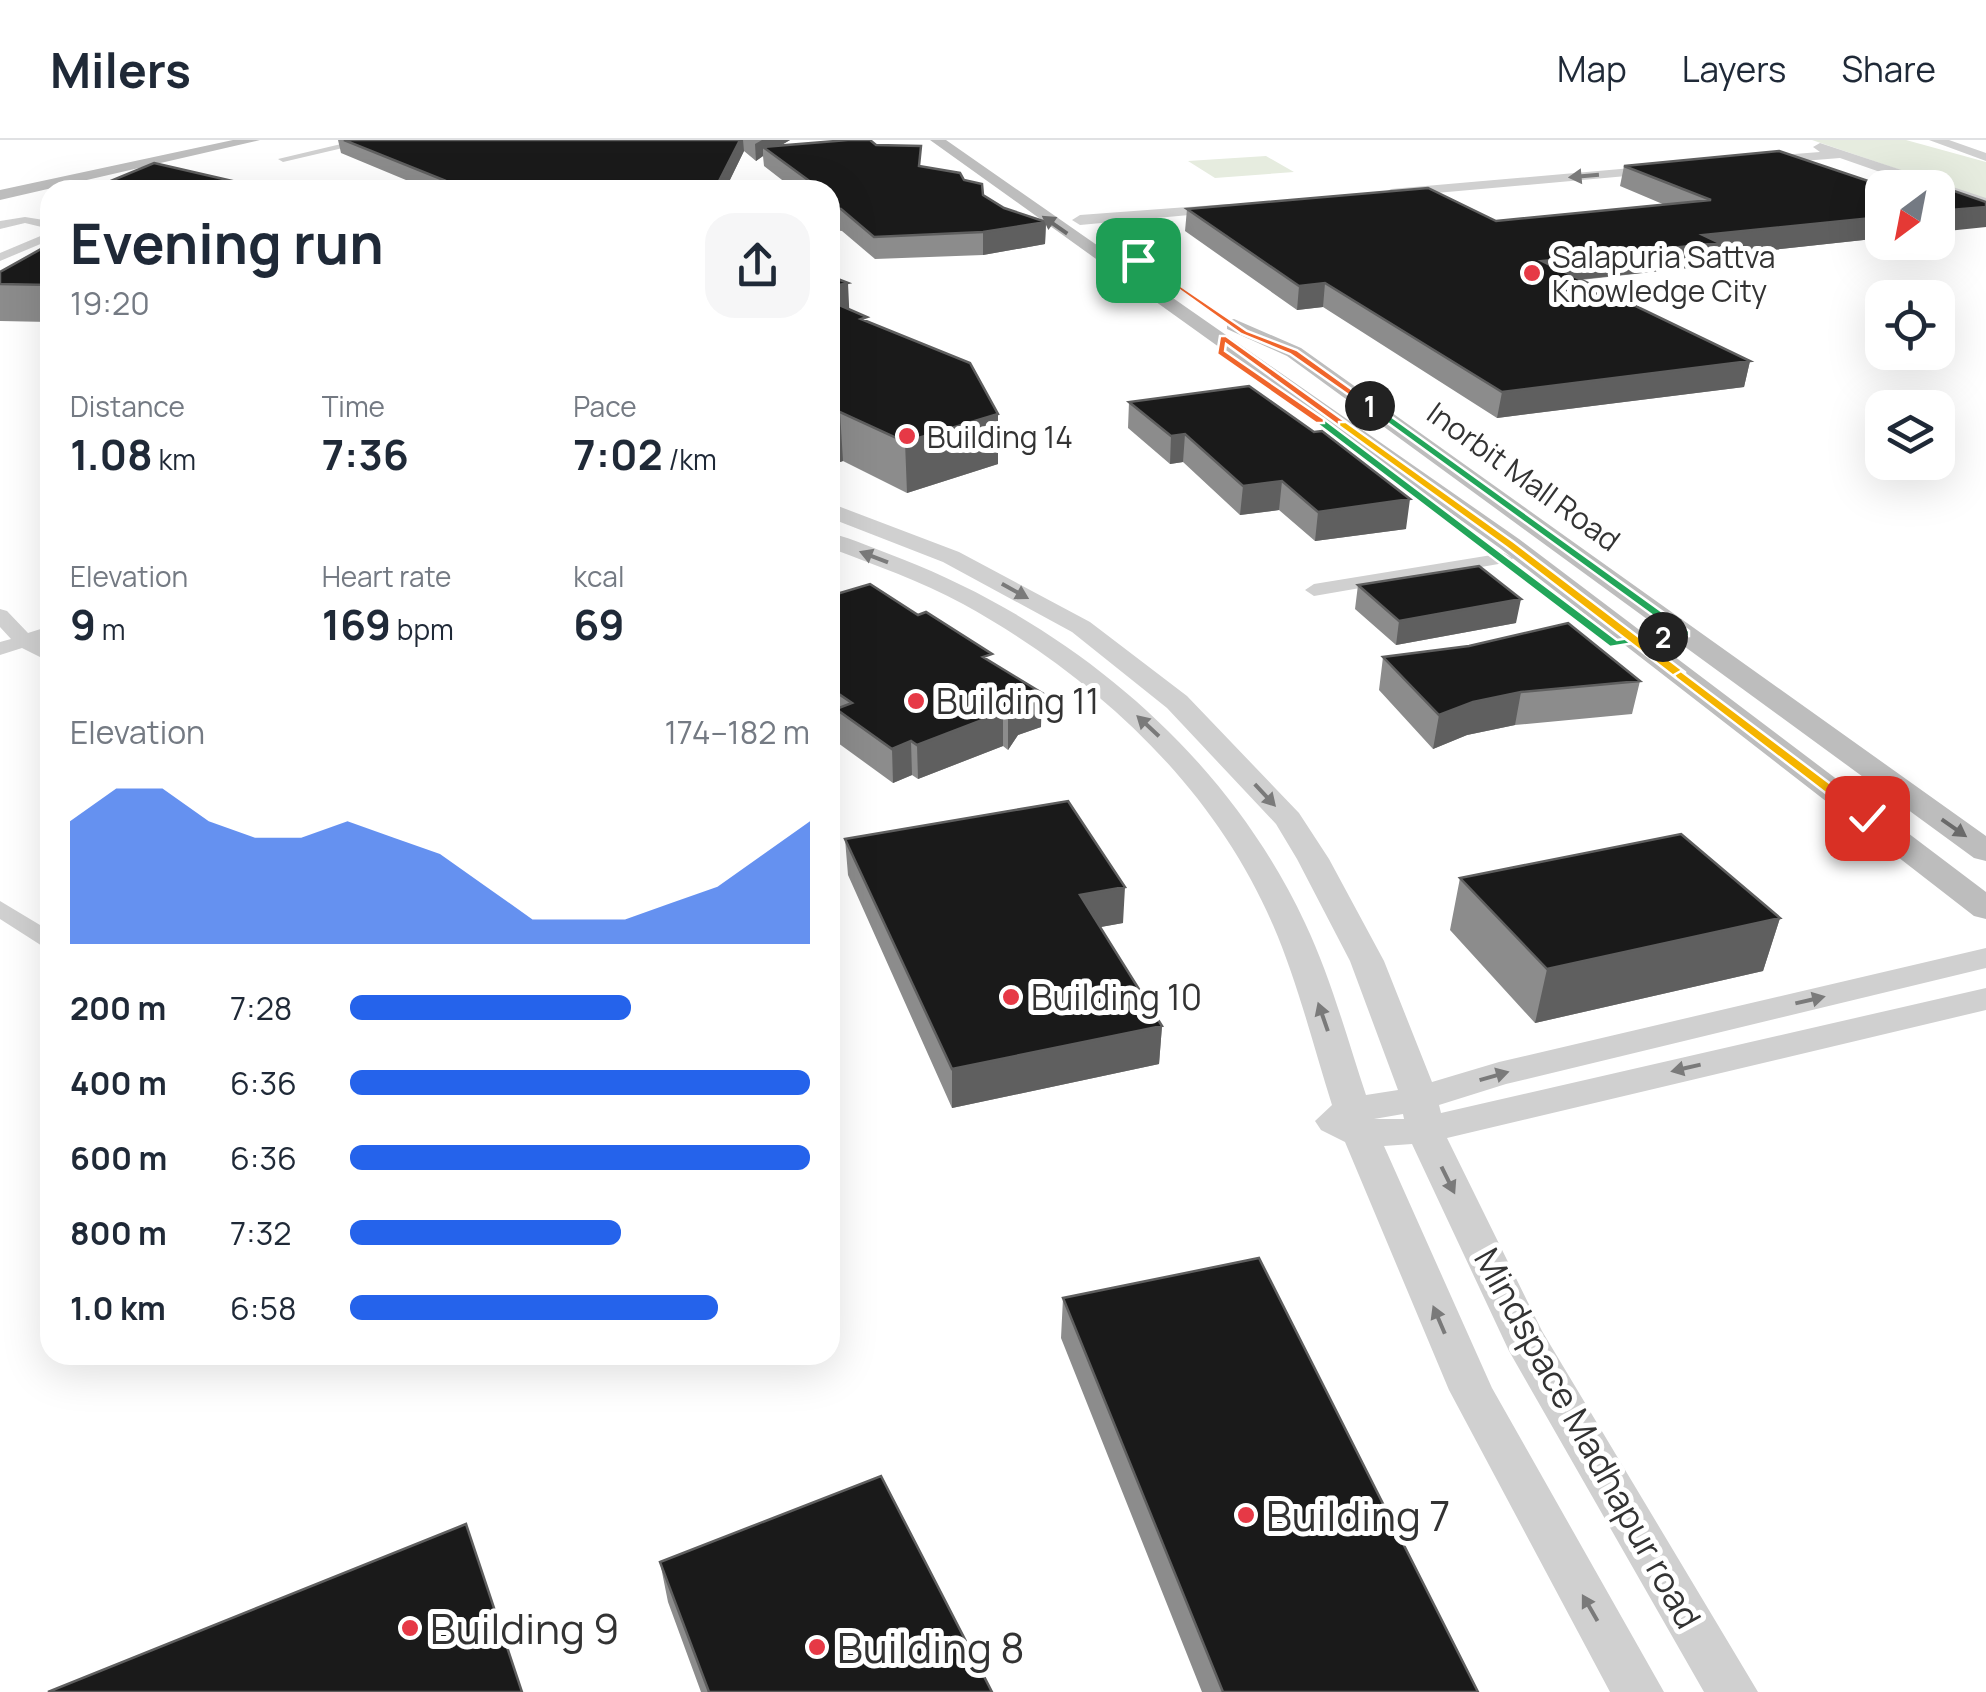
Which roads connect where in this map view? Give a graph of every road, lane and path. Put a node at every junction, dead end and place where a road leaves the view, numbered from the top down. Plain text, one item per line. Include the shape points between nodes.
1 (234, 140) edge
2 (254, 140) edge
3 (311, 140) edge
4 (372, 140) edge
5 (937, 140) edge
6 (962, 140) edge
7 (1775, 140) edge
8 (1800, 140) edge
9 (1936, 140) edge
10 (1949, 140) edge
11 (343, 146) junction
12 (1840, 154) junction
13 (1986, 155) edge
14 (1820, 156) junction
15 (283, 159) dead end
16 (1746, 162) edge
17 (1690, 167) edge
18 (1865, 171) edge
19 (57, 180) edge
20 (62, 180) edge
21 (40, 184) edge
22 (40, 185) edge
23 (0, 193) edge
24 (1369, 195) edge
25 (1955, 202) edge
26 (1986, 203) edge
27 (1253, 205) edge
28 (1986, 213) edge
29 (1080, 220) junction
30 (40, 223) edge
31 (0, 224) edge
32 (40, 240) edge
33 (1109, 240) dead end
34 (0, 256) edge
35 (1169, 281) dead end
36 (1234, 335) junction
37 (840, 514) edge
38 (840, 544) edge
39 (1517, 548) junction
40 (951, 557) junction
41 (916, 572) junction
42 (1314, 590) dead end
43 (0, 614) edge
44 (1685, 633) junction
45 (40, 635) edge
46 (24, 641) junction
47 (1614, 644) junction
48 (0, 649) edge
49 (40, 650) edge
50 (1986, 851) edge
51 (1986, 878) edge
52 (0, 908) edge
53 (1986, 909) edge
54 (1986, 932) edge
55 (40, 936) edge
56 (1986, 958) edge
57 (1986, 999) edge
58 (1422, 1114) junction
59 (1356, 1123) junction
60 (1638, 1692) edge
61 (1732, 1692) edge

1 - 19 main road
2 - 20 main road
3 - 11 street
4 - 11 street
36 -> 5 main road, Inorbit Mall Road via 1131,279
6 - 29 main road
7 - 14 street
8 - 12 street
9 - 13 street
10 - 13 street
11 - 15 street
12 - 14 street
12 - 26 street
14 - 16 street
14 - 18 street
17 -> 24 street
21 - 23 main road
22 - 23 main road
25 - 28 street
27 - 29 street
29 - 33 main road
30 - 31 street
32 - 34 street
35 - 36 main road, Inorbit Mall Road
36 - 39 main road, Inorbit Mall Road via 1220,352
36 - 44 main road, Inorbit Mall Road via 1294,352
37 - 40 street, Mindspace Madhapur road
41 -> 38 street, Mindspace Madhapur road
39 - 42 street
39 - 47 main road, Inorbit Mall Road
39 - 51 main road
39 - 53 main road
40 - 41 street
40 -> 58 street, Mindspace Madhapur road via 1081,627 1178,702 1288,818 1367,961
59 -> 41 street, Mindspace Madhapur road via 1287,920 1233,827 1175,752 1102,683 972,599
43 - 46 street
44 - 47 main road
44 -> 50 main road, Inorbit Mall Road
45 - 46 street
46 - 48 street
46 - 49 street
47 - 54 main road, Inorbit Mall Road
52 - 55 street
58 -> 56 street via 1498,1074
57 -> 58 street
58 - 59 street
58 -> 61 street, Mindspace Madhapur road via 1524,1339
60 -> 59 street, Mindspace Madhapur road via 1451,1349

